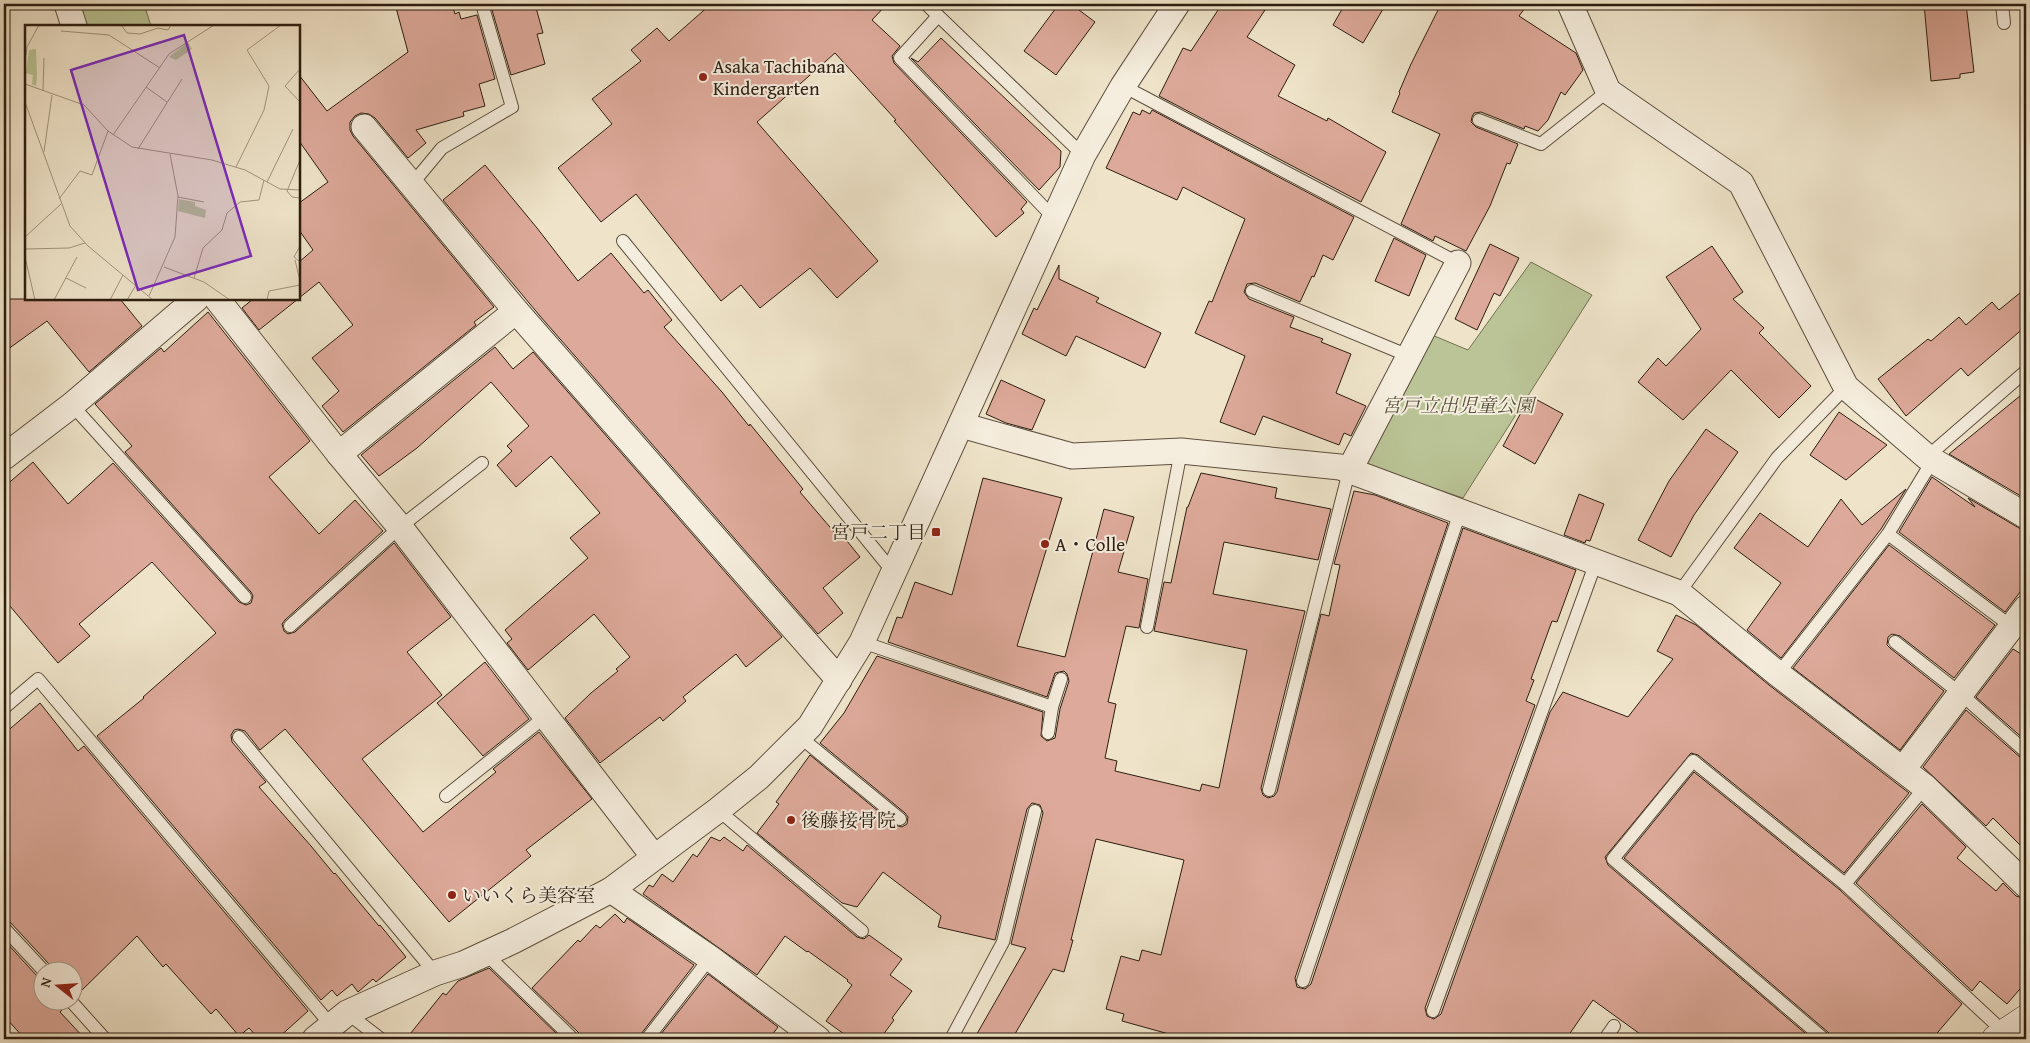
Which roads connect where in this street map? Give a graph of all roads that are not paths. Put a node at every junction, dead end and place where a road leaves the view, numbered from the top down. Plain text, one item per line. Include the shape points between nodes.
1 (67, 4) edge
2 (482, 4) edge
3 (926, 4) edge
4 (1177, 4) edge
5 (1570, 4) edge
6 (2002, 4) edge
7 (938, 16) junction
8 (2004, 23) dead end
9 (74, 25) edge
10 (1123, 86) junction
11 (1608, 91) junction
12 (1479, 120) dead end
13 (364, 127) dead end
14 (1083, 155) junction
15 (413, 183) junction
16 (1054, 218) junction
17 (623, 241) dead end
18 (1458, 263) joint
19 (1252, 292) dead end
20 (195, 300) edge
21 (218, 300) edge
22 (516, 311) junction
23 (1409, 356) junction
24 (2026, 370) edge
25 (1846, 387) junction
26 (72, 405) junction
27 (961, 425) junction
28 (1181, 451) junction
29 (339, 454) junction
30 (4, 457) edge
31 (1930, 459) junction
32 (482, 463) dead end
33 (1349, 470) junction
34 (1460, 512) junction
35 (2026, 516) edge
36 (400, 527) junction
37 (1888, 534) junction
38 (1596, 562) junction
39 (894, 573) junction
40 (1679, 593) junction
41 (245, 597) dead end
42 (2019, 618) edge
43 (290, 626) dead end
44 (1147, 627) dead end
45 (862, 642) junction
46 (1895, 642) dead end
47 (1778, 674) junction
48 (1061, 679) dead end
49 (839, 680) junction
50 (1961, 694) junction
51 (1052, 707) junction
52 (4, 708) edge
53 (546, 716) junction
54 (1048, 733) dead end
55 (238, 737) dead end
56 (800, 737) junction
57 (2026, 752) edge
58 (1903, 769) junction
59 (1925, 786) junction
60 (1269, 790) dead end
61 (446, 796) dead end
62 (718, 810) junction
63 (1035, 811) dead end
64 (900, 819) dead end
65 (654, 857) junction
66 (1845, 884) junction
67 (2026, 885) edge
68 (611, 890) junction
69 (4, 928) edge
70 (862, 931) dead end
71 (485, 953) junction
72 (710, 958) junction
73 (34, 960) edge
74 (435, 973) junction
75 (1303, 981) dead end
76 (79, 1010) edge
77 (1433, 1011) dead end
78 (331, 1026) edge
79 (1614, 1026) dead end
80 (2009, 1031) edge
81 (803, 1035) edge
82 (106, 1039) edge
83 (381, 1039) edge
84 (573, 1039) edge
85 (646, 1039) edge
86 (951, 1039) edge
87 (1605, 1039) edge
88 (1824, 1039) edge

1 - 9 street
2 - 15 lane via 512,107 442,148
3 - 7 lane
4 - 10 street
5 - 11 street
6 - 8 lane
7 - 14 lane
7 - 16 lane via 900,58
10 - 14 street
10 - 18 lane
11 - 12 lane via 1541,144
11 - 25 street via 1741,183
13 - 15 street
14 - 16 street
15 - 22 street
16 - 27 street
17 - 39 lane
18 - 23 street
19 - 23 lane
20 - 26 street
21 - 29 street
22 - 29 street
22 - 49 street
23 - 33 street
24 - 31 lane
25 - 31 street
25 - 40 lane via 1777,458
26 - 30 street
26 - 41 lane
27 - 28 street via 1072,456
27 - 39 street
28 - 33 street
28 - 44 lane
29 - 36 street
31 - 35 street
31 - 37 lane
32 - 36 lane
33 - 34 street
33 - 60 lane
34 - 38 street
34 - 75 lane
36 - 43 lane
36 - 53 street
37 - 42 lane
37 - 47 lane
38 - 40 street
38 - 77 lane
39 - 45 street
40 - 47 street
42 - 50 street
45 - 49 street
45 - 51 lane
46 - 50 lane
47 - 58 street
48 - 51 lane
49 - 56 street
50 - 57 lane
50 - 58 street
51 - 54 lane
52 - 78 lane via 38,679
53 - 61 lane
53 - 65 street
55 - 74 lane
56 - 62 street via 759,777
56 - 64 lane
58 - 59 street
59 - 66 lane
59 - 67 street
62 - 65 street
62 - 70 lane
63 - 86 lane via 1003,942
65 - 68 street
66 - 80 lane
66 - 88 lane via 1694,760 1613,859
68 - 71 street
68 - 72 street
69 - 73 lane
71 - 74 street
71 - 84 lane
72 - 81 street
72 - 85 lane
74 - 78 street
76 - 82 lane
78 - 83 lane
79 - 87 lane

